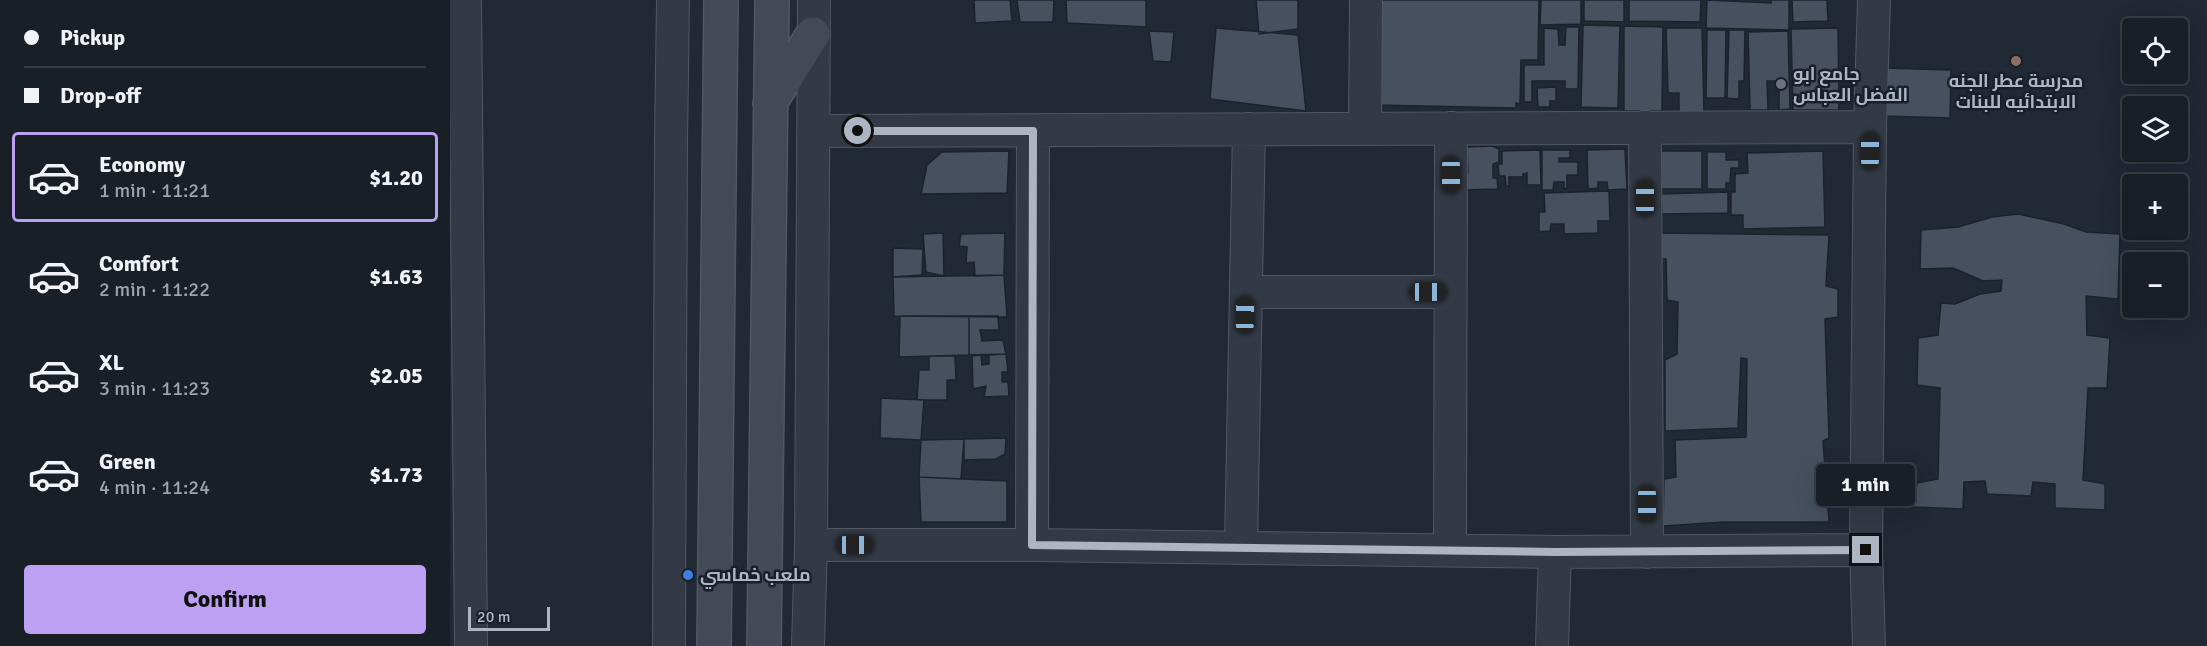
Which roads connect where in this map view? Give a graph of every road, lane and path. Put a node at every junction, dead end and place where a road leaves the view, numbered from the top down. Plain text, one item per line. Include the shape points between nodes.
1 (465, 0) edge
2 (674, 0) edge
3 (721, 0) edge
4 (772, 0) edge
5 (814, 0) edge
6 (1366, 0) edge
7 (1874, 0) edge
8 (813, 34) junction
9 (770, 103) junction
10 (1645, 127) junction
11 (1870, 127) junction
12 (1365, 128) junction
13 (1451, 128) junction
14 (1249, 129) junction
15 (814, 131) junction
16 (1033, 131) junction
17 (1245, 292) junction
18 (1450, 292) junction
19 (459, 371) edge
20 (767, 444) junction
21 (715, 447) junction
22 (766, 524) junction
23 (714, 526) junction
24 (811, 545) junction
25 (1032, 545) junction
26 (1241, 547) junction
27 (1450, 549) junction
28 (1866, 550) junction
29 (1555, 552) junction
30 (1647, 552) junction
31 (460, 556) edge
32 (471, 646) edge
33 (669, 646) edge
34 (714, 646) edge
35 (764, 646) edge
36 (808, 646) edge
37 (1552, 646) edge
38 (1869, 646) edge

1 - 19 street
2 - 33 street
3 - 21 main road
4 - 9 main road
5 - 8 street
6 - 12 street
7 - 11 street
8 - 9 main road
8 - 15 street
9 - 20 main road
10 - 11 street
10 - 13 street
10 - 30 street
11 - 28 street
12 - 13 street
12 - 14 street
13 - 18 street
14 - 16 street
14 - 17 street
15 - 16 street
15 - 24 street
16 - 25 street
17 - 18 street
17 - 26 street
18 - 27 street
19 - 31 street
20 - 21 main road via 748,456 736,457
20 - 22 main road
21 - 23 main road
22 - 23 main road via 740,516
22 - 35 main road
23 - 34 main road
24 - 25 street
24 - 36 street
25 - 26 street
26 - 27 street
27 - 29 street
28 - 30 street
28 - 38 street
29 - 30 street
29 - 37 street
31 - 32 street

